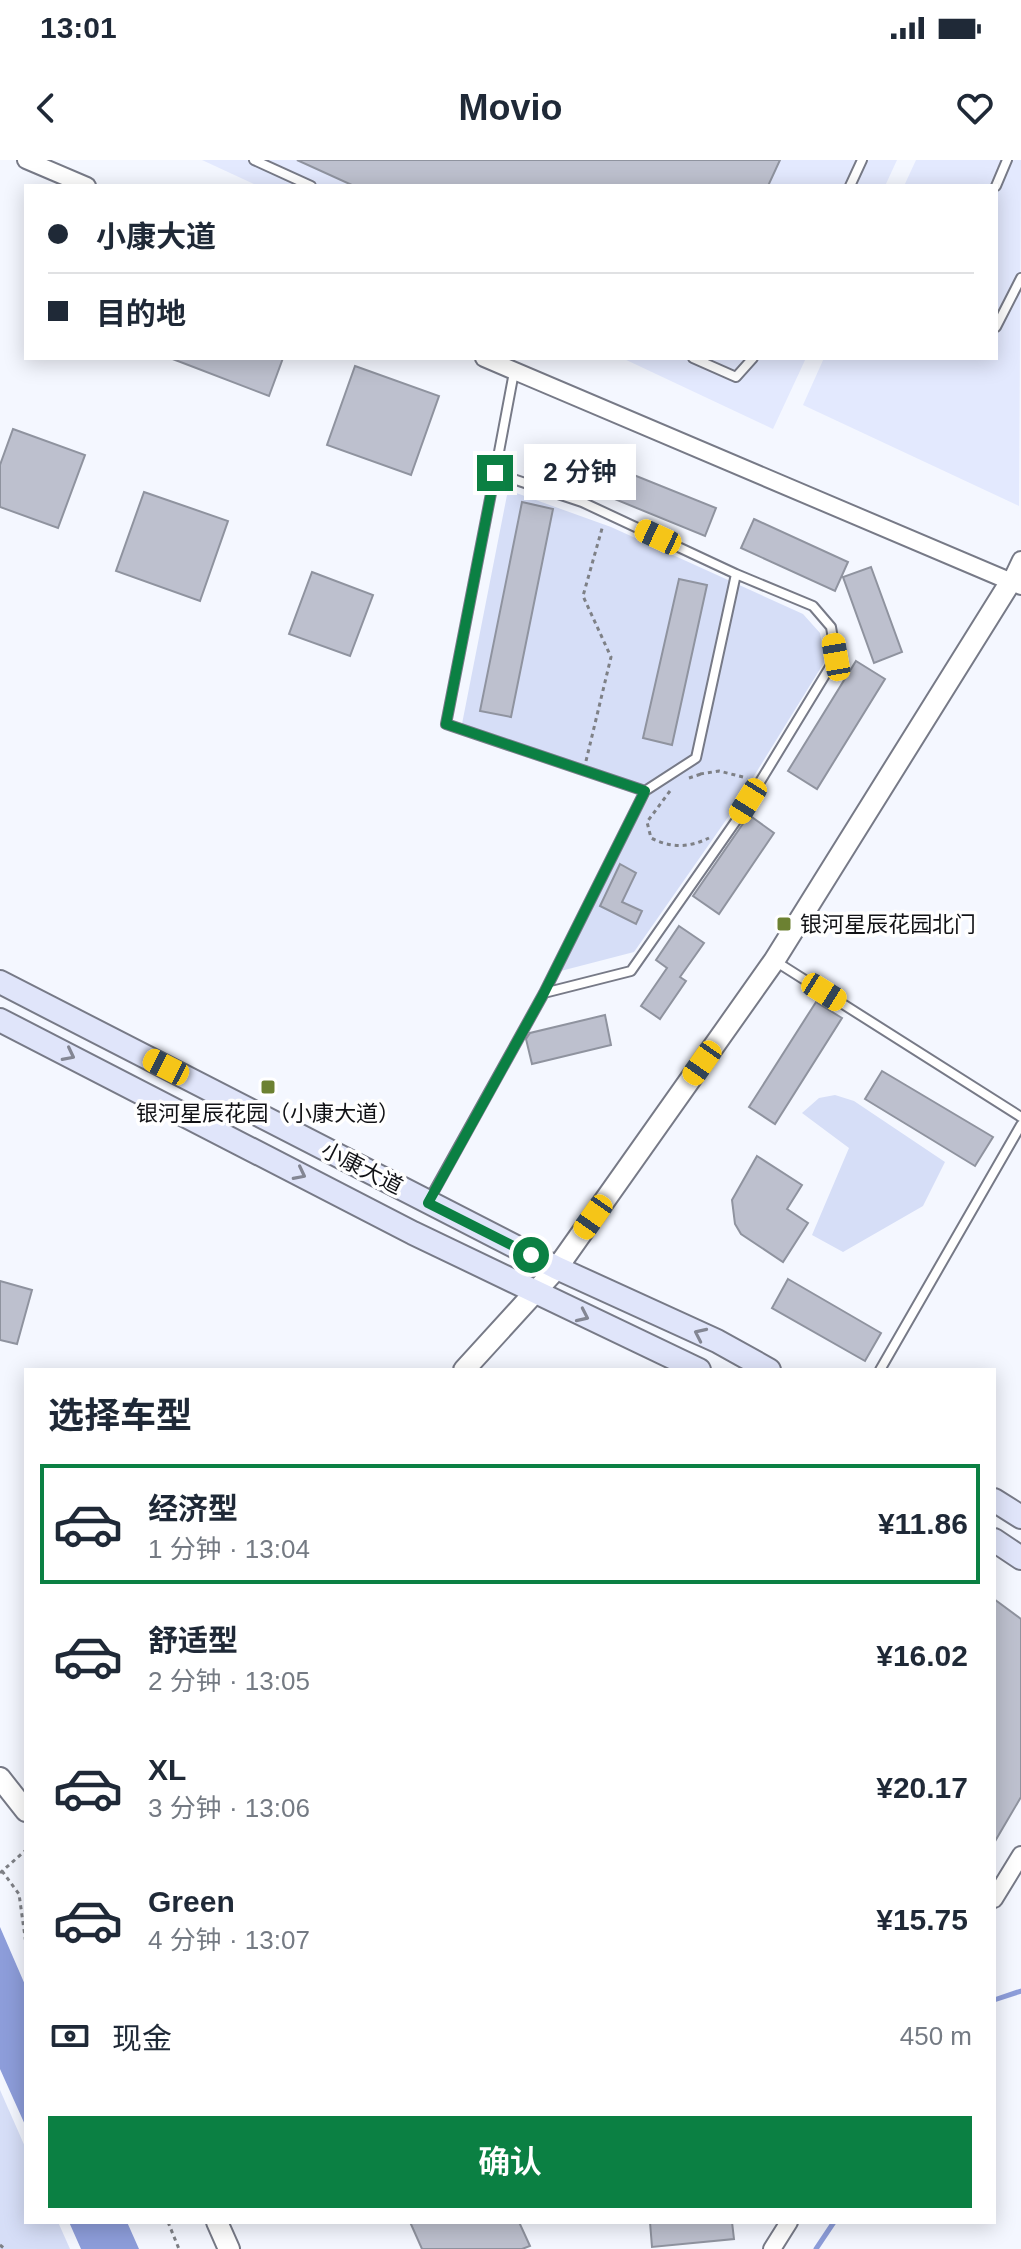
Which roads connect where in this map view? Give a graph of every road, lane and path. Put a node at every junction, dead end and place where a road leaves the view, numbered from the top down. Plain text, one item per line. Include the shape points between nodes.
1 (26, 160) edge
2 (254, 160) edge
3 (862, 160) edge
4 (1007, 160) edge
5 (82, 184) edge
6 (307, 184) edge
7 (851, 184) edge
8 (997, 184) edge
9 (1021, 278) edge
10 (998, 323) edge
11 (489, 360) edge
12 (698, 360) edge
13 (751, 360) edge
14 (514, 371) junction
15 (495, 473) junction
16 (606, 513) junction
17 (1021, 560) edge
18 (736, 574) junction
19 (1016, 584) edge
20 (690, 762) junction
21 (584, 771) junction
22 (701, 774) junction
23 (759, 784) junction
24 (645, 791) junction
25 (715, 836) dead end
26 (774, 961) junction
27 (0, 982) edge
28 (544, 993) junction
29 (0, 1020) edge
30 (1021, 1117) edge
31 (1021, 1125) edge
32 (428, 1203) junction
33 (557, 1268) junction
34 (534, 1293) junction
35 (466, 1368) edge
36 (695, 1368) edge
37 (765, 1368) edge
38 (881, 1368) edge
39 (996, 1501) edge
40 (1021, 1517) edge
41 (996, 1541) edge
42 (1021, 1558) edge
43 (0, 1778) edge
44 (24, 1808) edge
45 (24, 1852) edge
46 (1021, 1855) edge
47 (1, 1872) edge
48 (996, 1896) edge
49 (24, 1930) edge
50 (169, 2224) edge
51 (218, 2224) edge
52 (788, 2224) edge
53 (0, 2245) edge
54 (5, 2249) edge
55 (179, 2249) edge
56 (229, 2249) edge
57 (772, 2249) edge

1 - 5 street
2 - 6 lane
3 - 7 lane
4 - 8 lane
9 - 10 lane
11 - 14 street
12 - 13 lane via 736,377
14 - 15 lane
14 - 19 street
15 - 16 lane
15 - 21 lane via 446,724
16 - 18 lane
16 - 21 path via 583,596 611,657
17 - 19 street
18 - 20 lane via 696,758
18 - 23 lane via 813,606 831,627 836,657
19 - 26 street
20 - 22 path
20 - 24 lane
21 - 24 lane
22 - 23 path via 737,773
22 - 25 path via 678,783 647,822 651,838 665,845 682,847
23 - 28 lane via 631,971
24 - 28 lane
26 - 30 lane
26 - 33 street
27 - 32 main road, 小康大道
28 - 32 lane
29 -> 34 main road, 小康大道
31 - 38 lane
32 - 33 main road, 小康大道
33 - 34 street
37 -> 33 main road, 小康大道
34 - 35 street
34 -> 36 main road, 小康大道
39 - 40 main road
41 - 42 main road
43 - 44 street
45 - 47 path
46 - 48 street
47 - 49 path via 19,1894
50 - 55 path
51 - 56 street
52 - 57 street
53 - 54 path

